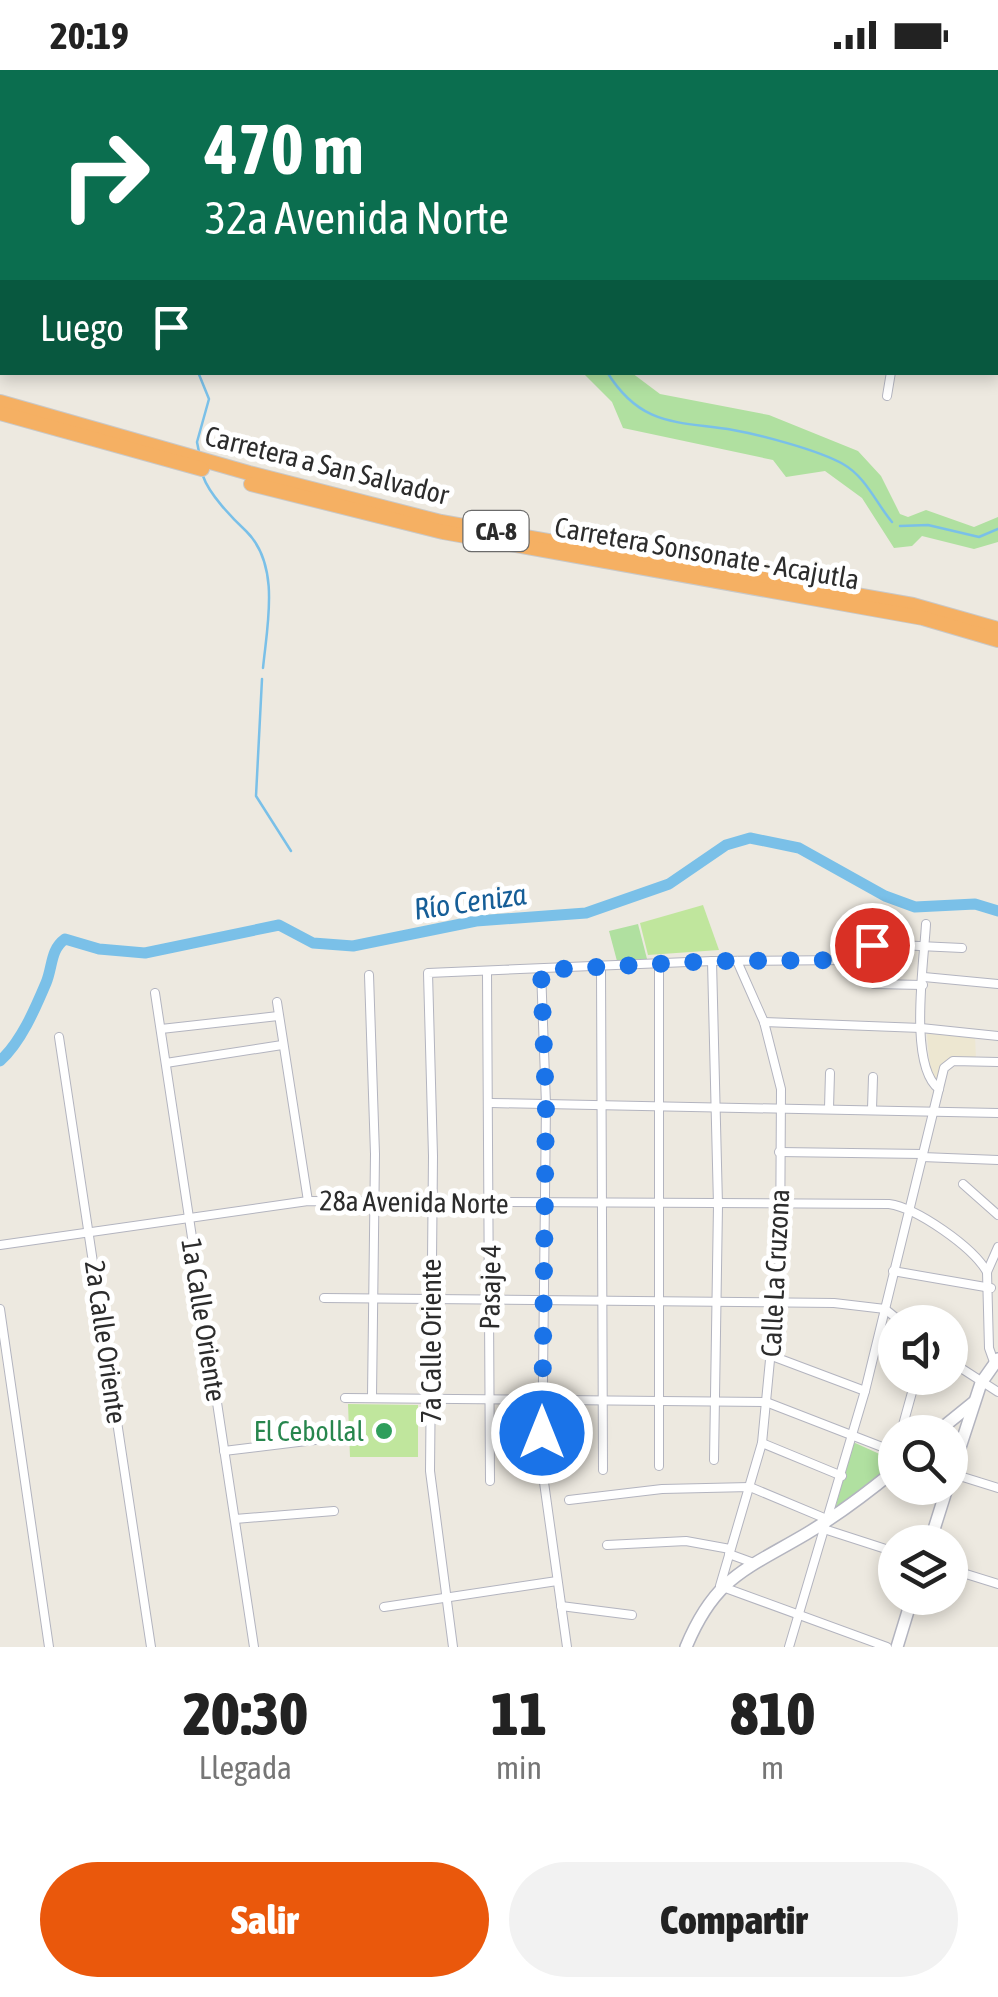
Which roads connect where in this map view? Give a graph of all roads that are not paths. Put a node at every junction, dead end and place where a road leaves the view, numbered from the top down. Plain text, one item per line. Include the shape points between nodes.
1 (890, 375) edge
2 (887, 396) dead end
3 (0, 402) edge
4 (0, 413) edge
5 (998, 629) edge
6 (998, 640) edge
7 (926, 924) dead end
8 (925, 946) junction
9 (962, 948) dead end
10 (712, 961) junction
11 (737, 961) junction
12 (659, 963) junction
13 (601, 967) junction
14 (541, 970) junction
15 (487, 973) junction
16 (369, 975) dead end
17 (923, 981) junction
18 (874, 984) dead end
19 (998, 984) edge
20 (156, 993) dead end
21 (276, 1002) dead end
22 (278, 1016) junction
23 (764, 1022) junction
24 (921, 1028) junction
25 (162, 1030) junction
26 (59, 1036) dead end
27 (998, 1036) edge
28 (282, 1044) junction
29 (998, 1062) edge
30 (166, 1063) junction
31 (830, 1073) dead end
32 (873, 1076) dead end
33 (940, 1088) junction
34 (491, 1103) junction
35 (546, 1104) junction
36 (604, 1106) junction
37 (662, 1106) junction
38 (716, 1106) junction
39 (782, 1108) junction
40 (828, 1108) junction
41 (872, 1110) junction
42 (934, 1111) junction
43 (998, 1113) edge
44 (779, 1152) junction
45 (923, 1156) junction
46 (998, 1160) edge
47 (962, 1184) dead end
48 (308, 1201) junction
49 (372, 1201) junction
50 (432, 1202) junction
51 (492, 1204) junction
52 (545, 1204) junction
53 (604, 1204) junction
54 (779, 1204) junction
55 (662, 1205) junction
56 (718, 1205) junction
57 (910, 1209) junction
58 (998, 1215) edge
59 (188, 1216) junction
60 (90, 1232) junction
61 (0, 1245) edge
62 (998, 1248) edge
63 (893, 1271) junction
64 (987, 1272) junction
65 (991, 1288) junction
66 (324, 1298) dead end
67 (370, 1299) junction
68 (430, 1300) junction
69 (489, 1300) junction
70 (544, 1300) junction
71 (601, 1302) junction
72 (661, 1302) junction
73 (715, 1302) junction
74 (777, 1305) junction
75 (885, 1305) edge
76 (878, 1308) edge
77 (0, 1309) edge
78 (878, 1334) edge
79 (772, 1356) junction
80 (996, 1361) edge
81 (968, 1370) edge
82 (983, 1379) junction
83 (864, 1392) junction
84 (998, 1392) edge
85 (431, 1397) junction
86 (490, 1397) junction
87 (345, 1398) dead end
88 (372, 1398) junction
89 (543, 1398) junction
90 (601, 1399) junction
91 (714, 1400) junction
92 (659, 1401) junction
93 (766, 1402) junction
94 (974, 1402) junction
95 (958, 1415) edge
96 (968, 1420) edge
97 (851, 1436) junction
98 (323, 1439) dead end
99 (762, 1443) junction
100 (878, 1446) edge
101 (224, 1451) junction
102 (714, 1460) dead end
103 (659, 1466) dead end
104 (603, 1470) dead end
105 (842, 1476) junction
106 (968, 1480) edge
107 (490, 1482) dead end
108 (878, 1484) edge
109 (750, 1487) junction
110 (998, 1488) edge
111 (569, 1500) dead end
112 (334, 1511) dead end
113 (235, 1519) junction
114 (828, 1525) junction
115 (878, 1545) edge
116 (608, 1546) dead end
117 (729, 1552) junction
118 (750, 1562) junction
119 (968, 1575) edge
120 (557, 1582) junction
121 (998, 1584) edge
122 (720, 1586) junction
123 (446, 1598) junction
124 (561, 1606) junction
125 (384, 1607) dead end
126 (632, 1615) dead end
127 (907, 1615) edge
128 (800, 1618) junction
129 (49, 1647) edge
130 (151, 1647) edge
131 (254, 1647) edge
132 (453, 1647) edge
133 (567, 1647) edge
134 (686, 1647) edge
135 (789, 1647) edge
136 (887, 1647) edge
137 (897, 1647) edge

1 - 2 street
3 - 5 highway, Carretera a San Salvador / CA-8 via 441,522 912,605
4 - 6 highway, Carretera Sonsonate - Acajutla / CA-8 via 412,525 923,618
7 - 8 street
8 - 9 street
8 - 11 street via 872,945 848,960
8 - 17 street
10 - 11 street
10 - 12 street
10 - 38 street
11 - 23 street, Calle La Cruzona
12 - 13 street
12 - 37 street
13 - 14 street
13 - 36 street
14 - 15 street
14 - 35 street
15 - 34 street, Pasaje 4
15 - 50 street, 7a Calle Oriente via 428,974
16 - 49 street
17 - 18 street
17 - 19 street
17 - 24 street
20 - 25 street, 1a Calle Oriente
21 - 22 street
22 - 25 street
22 - 28 street
23 - 24 street
23 - 39 street, Calle La Cruzona
24 - 27 street
24 - 33 street via 925,1074
25 - 30 street, 1a Calle Oriente
26 - 60 street, 2a Calle Oriente
28 - 30 street
28 - 48 street
29 - 33 street via 948,1062
30 - 59 street, 1a Calle Oriente
31 - 40 street
32 - 41 street
33 - 42 street
34 - 35 street
34 - 51 street, Pasaje 4
35 - 36 street
35 - 52 street
36 - 37 street
36 - 53 street
37 - 38 street
37 - 55 street
38 - 39 street
38 - 56 street
39 - 40 street
39 - 44 street, Calle La Cruzona
40 - 41 street
41 - 42 street
42 - 43 street
42 - 45 street
44 - 45 street
44 - 54 street, Calle La Cruzona
45 - 46 street
45 - 57 street
47 - 58 street
48 - 49 street, 28a Avenida Norte
48 - 59 street, 28a Avenida Norte
49 - 50 street, 28a Avenida Norte
49 - 67 street
50 - 51 street, 28a Avenida Norte
50 - 68 street, 7a Calle Oriente
51 - 52 street, 28a Avenida Norte
51 - 69 street, Pasaje 4
52 - 53 street, 28a Avenida Norte
52 - 70 street
53 - 55 street, 28a Avenida Norte
53 - 71 street
54 - 56 street, 28a Avenida Norte
54 - 57 street, 28a Avenida Norte
54 - 74 street, Calle La Cruzona
55 - 56 street, 28a Avenida Norte
55 - 72 street
56 - 73 street
57 - 63 street
57 - 64 street
59 - 60 street, 28a Avenida Norte
59 - 101 street, 1a Calle Oriente
60 - 61 street, 28a Avenida Norte
60 - 130 street, 2a Calle Oriente
62 - 64 street
63 - 65 street
63 - 75 street
64 - 65 street
65 - 80 street via 990,1348
66 - 67 street
67 - 68 street
67 - 88 street
68 - 69 street
68 - 85 street, 7a Calle Oriente
69 - 70 street
69 - 86 street, Pasaje 4
70 - 71 street
70 - 89 street
71 - 72 street
71 - 90 street
72 - 73 street
72 - 92 street
73 - 74 street
73 - 91 street
74 - 76 street
74 - 79 street, Calle La Cruzona
77 - 129 street
78 - 83 street
79 - 83 street
79 - 93 street, Calle La Cruzona
80 - 82 street
81 - 82 street
82 - 84 street
82 - 94 street
83 - 97 street
85 - 86 street
85 - 88 street
85 - 123 street, 7a Calle Oriente via 431,1488
86 - 89 street
86 - 107 street, Pasaje 4
87 - 88 street
89 - 90 street
89 - 120 street via 542,1468
90 - 92 street
90 - 104 street
91 - 92 street
91 - 93 street
91 - 102 street
92 - 103 street
93 - 97 street
93 - 99 street, Calle La Cruzona
94 - 95 street
94 - 96 street
97 - 100 street
97 - 105 street
98 - 101 street
99 - 105 street
99 - 109 street, Calle La Cruzona
101 - 113 street, 1a Calle Oriente
105 - 114 street
106 - 110 street
108 - 114 street
109 - 111 street
109 - 114 street
109 - 117 street, Calle La Cruzona
112 - 113 street
113 - 131 street, 1a Calle Oriente
114 - 115 street
114 - 118 street
114 - 128 street
116 - 117 street via 686,1541
117 - 118 street
117 - 122 street, Calle La Cruzona
118 - 122 street
119 - 121 street
120 - 123 street
120 - 124 street
122 - 128 street
122 - 134 street
123 - 125 street
123 - 132 street, 7a Calle Oriente
124 - 126 street
124 - 133 street
127 - 137 street
128 - 135 street
128 - 136 street

